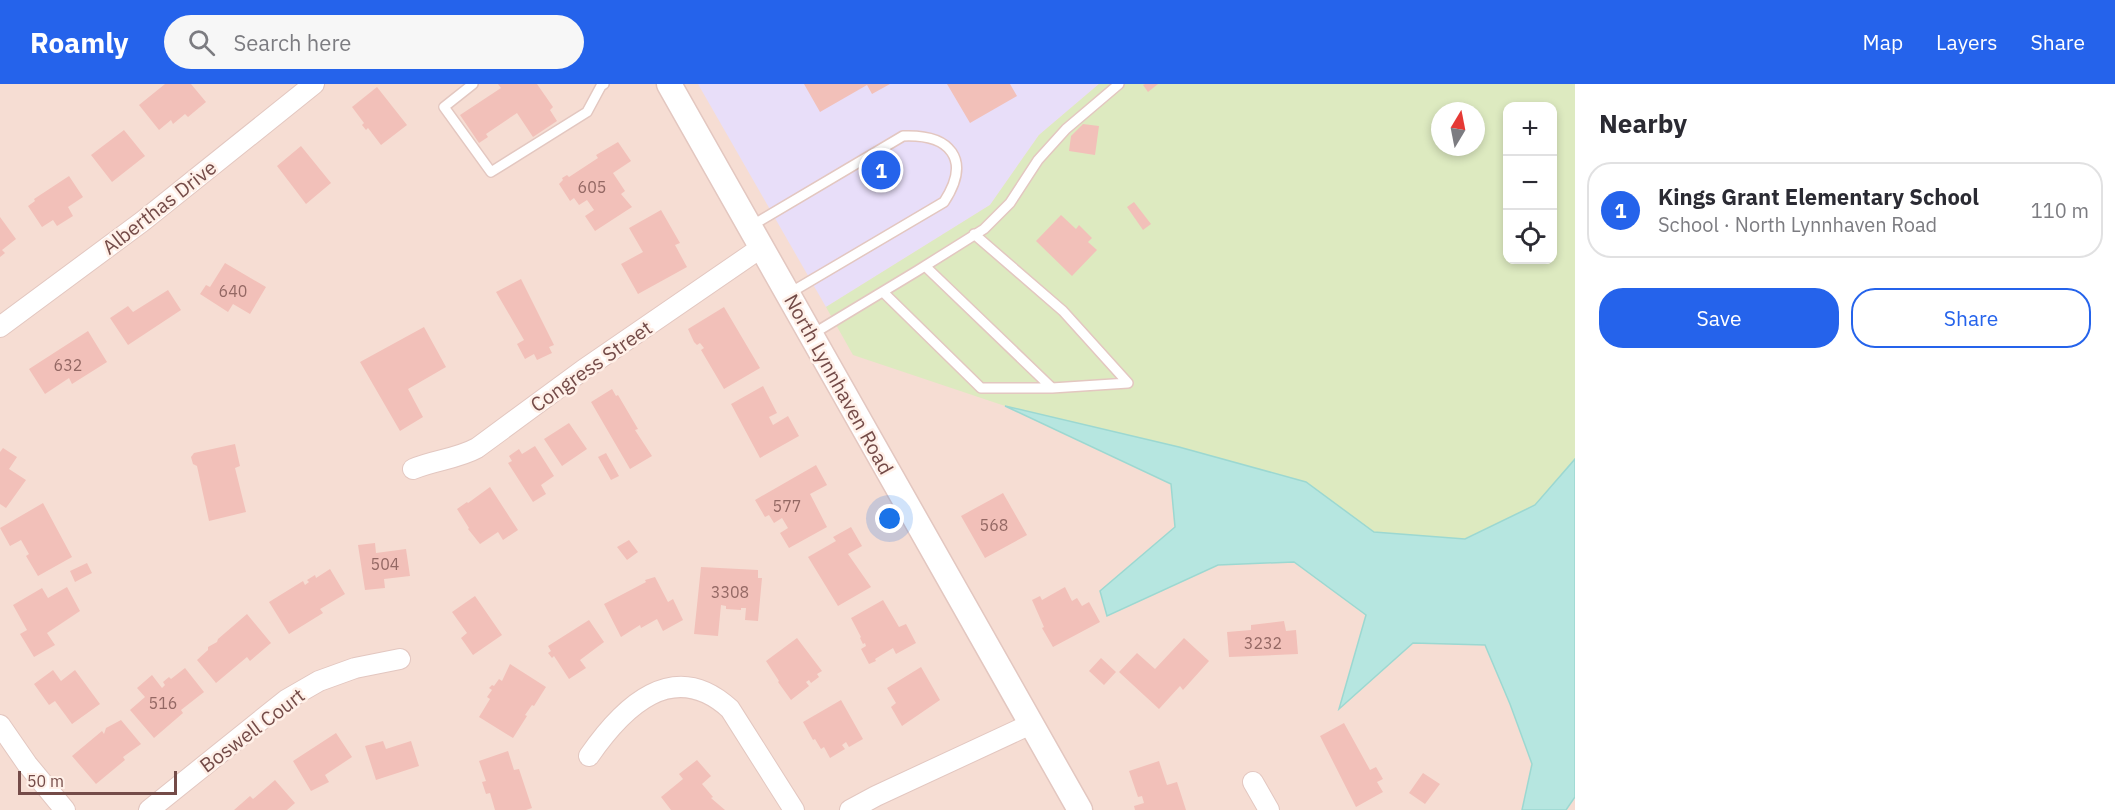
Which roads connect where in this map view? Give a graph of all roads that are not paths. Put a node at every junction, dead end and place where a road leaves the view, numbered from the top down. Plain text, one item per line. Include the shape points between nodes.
1 (314, 84) edge
2 (474, 84) edge
3 (669, 84) edge
4 (1119, 84) edge
5 (601, 85) edge
6 (750, 227) junction
7 (974, 234) junction
8 (762, 248) junction
9 (925, 266) junction
10 (883, 291) junction
11 (788, 294) junction
12 (0, 327) edge
13 (811, 334) junction
14 (1052, 388) junction
15 (412, 469) dead end
16 (400, 659) dead end
17 (1031, 724) junction
18 (0, 725) edge
19 (589, 756) dead end
20 (1253, 782) dead end
21 (65, 810) edge
22 (149, 810) edge
23 (794, 810) edge
24 (850, 810) edge
25 (1080, 810) edge
26 (1269, 810) edge

1 - 12 street, Alberthas Drive via 143,221
2 - 5 lane via 444,107 491,172 587,112
3 - 6 street, North Lynnhaven Road
4 - 7 lane via 1066,129 1038,160 1010,203
6 - 8 street, North Lynnhaven Road
6 - 11 lane via 903,136 929,138 954,155 957,170 953,188 944,202
7 - 9 lane
7 - 14 lane via 1064,311 1128,383
8 - 11 street, North Lynnhaven Road
8 - 15 street, Congress Street via 477,448
9 - 10 lane
9 - 14 lane
10 - 13 lane
10 - 14 lane via 981,387
11 - 13 street, North Lynnhaven Road
13 - 17 street, North Lynnhaven Road
16 - 22 street, Boswell Court via 355,668 319,681 286,700
17 - 24 street
17 - 25 street, North Lynnhaven Road
18 - 21 street
19 - 23 street via 620,717 646,697 662,689 697,688 717,697 730,709
20 - 26 street

